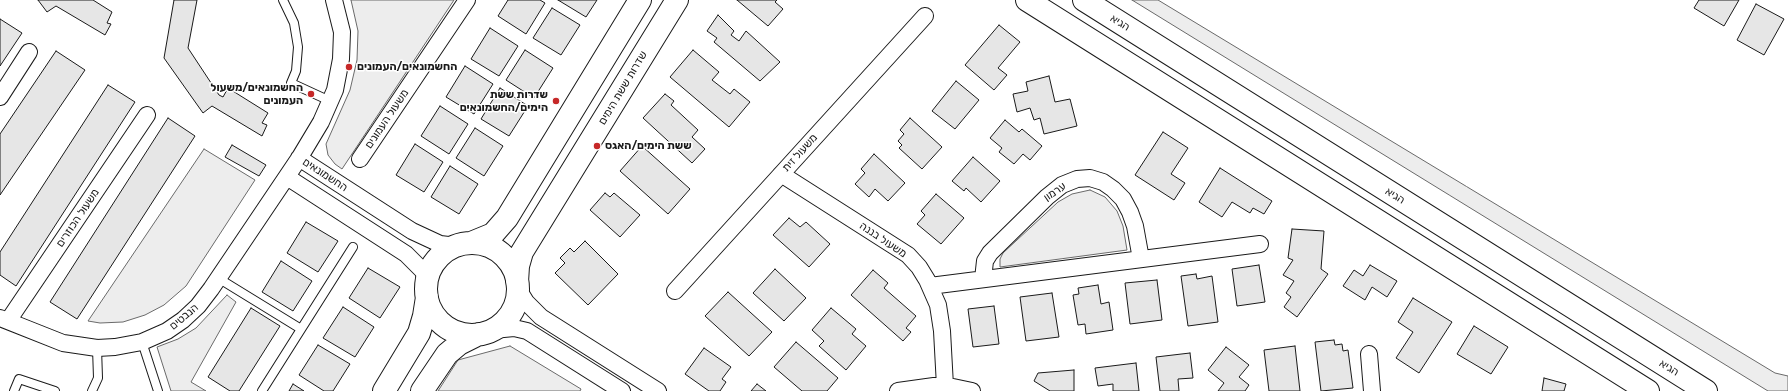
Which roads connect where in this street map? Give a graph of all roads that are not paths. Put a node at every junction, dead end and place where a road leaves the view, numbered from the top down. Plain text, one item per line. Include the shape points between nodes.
1 (283, 0) edge
2 (334, 0) edge
3 (467, 0) edge
4 (640, 0) edge
5 (677, 0) edge
6 (1027, 0) edge
7 (1084, 0) edge
8 (925, 16) dead end
9 (30, 52) dead end
10 (0, 97) edge
11 (330, 102) junction
12 (147, 116) dead end
13 (299, 158) junction
14 (360, 159) dead end
15 (781, 174) junction
16 (287, 177) junction
17 (464, 244) junction
18 (1260, 244) dead end
19 (353, 247) dead end
20 (1141, 259) junction
21 (218, 278) junction
22 (983, 279) junction
23 (518, 286) junction
24 (930, 286) junction
25 (427, 289) junction
26 (676, 291) dead end
27 (4, 319) edge
28 (301, 329) junction
29 (486, 332) junction
30 (142, 342) junction
31 (97, 348) junction
32 (1369, 354) dead end
33 (944, 386) junction
34 (14, 391) edge
35 (56, 391) edge
36 (92, 391) edge
37 (158, 391) edge
38 (262, 391) edge
39 (384, 391) edge
40 (422, 391) edge
41 (622, 391) edge
42 (658, 391) edge
43 (898, 391) edge
44 (972, 391) edge
45 (1372, 391) edge
46 (1648, 391) edge
47 (1706, 391) edge

1 - 11 lane via 297,34 298,59 291,83
2 - 11 street, החשמונאים via 342,32 341,59
3 - 14 street, משעול העמונים
4 - 17 main road via 507,218 493,234
5 - 23 main road, שדרות ששת הימים via 522,252 518,266
6 - 46 main road
7 - 47 main road, הגיא
8 - 15 street, משעול זית
9 - 10 street
11 - 13 street, החשמונאים via 322,122
12 - 27 street, משעול הכוזרים
13 - 16 street, הנבטים
13 - 17 street, החשמונאים via 412,231 440,244
15 - 24 street, משעול בננה via 908,255 919,267
15 - 26 street, משעול זית
16 - 21 street, הנבטים
16 - 25 street, החשמונאים via 406,254 423,271
17 - 23 main road via 486,246 504,257 513,268
17 - 25 main road via 440,257 431,268
18 - 20 street
19 - 28 lane
20 - 22 street
20 - 22 street, ערמון via 1135,226 1122,200 1103,182 1090,178 1077,179 1062,185 1046,197 990,253 985,261
21 - 28 lane
21 - 30 street, הנבטים via 198,306 183,320 167,331
22 - 24 street
23 - 29 main road via 513,310 504,322
23 - 42 street via 526,302 541,317
24 - 33 street, משעול בננה via 941,318
25 - 29 main road via 431,310 445,326 457,333 472,335
25 - 39 main road via 419,333
27 - 31 street, הנבטים via 63,343
28 - 38 lane
29 - 40 main road via 459,344 447,354
29 - 41 street via 514,328 527,331
30 - 31 street, הנבטים
30 - 37 lane
31 - 36 lane via 98,378
32 - 45 street
33 - 43 street via 914,387
33 - 44 street
34 - 35 lane via 19,379

